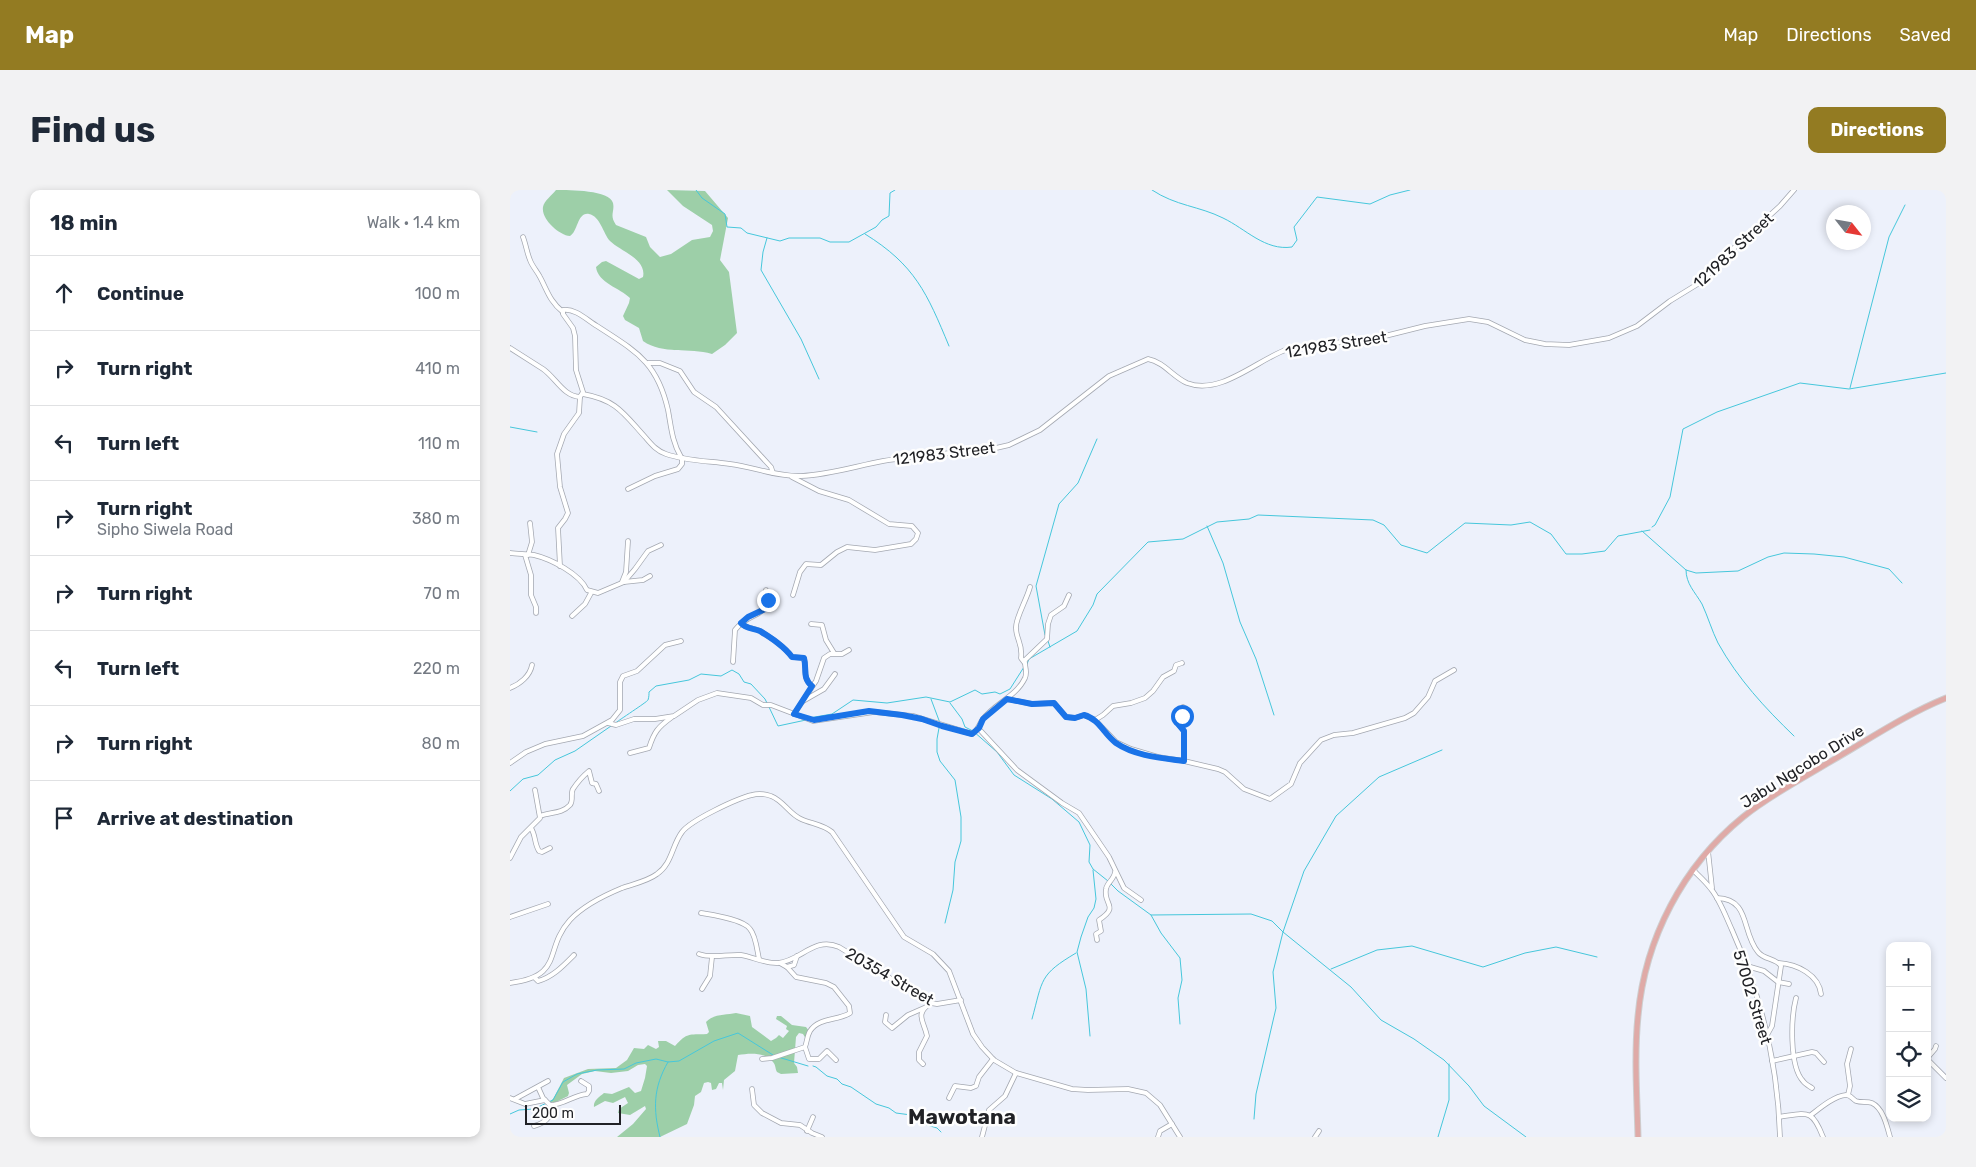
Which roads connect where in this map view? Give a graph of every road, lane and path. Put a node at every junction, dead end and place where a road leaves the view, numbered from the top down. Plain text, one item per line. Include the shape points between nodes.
1 (1794, 190) edge
2 (523, 238) dead end
3 (563, 312) junction
4 (510, 348) edge
5 (648, 363) junction
6 (581, 395) junction
7 (682, 458) junction
8 (773, 473) junction
9 (790, 476) junction
10 (628, 489) dead end
11 (530, 524) dead end
12 (628, 541) dead end
13 (661, 545) dead end
14 (510, 553) edge
15 (527, 555) junction
16 (560, 566) junction
17 (650, 576) dead end
18 (623, 582) junction
19 (1030, 587) dead end
20 (766, 590) dead end
21 (592, 593) junction
22 (793, 595) dead end
23 (1069, 595) dead end
24 (536, 613) dead end
25 (572, 616) dead end
26 (741, 623) junction
27 (811, 624) dead end
28 (681, 641) dead end
29 (848, 650) dead end
30 (834, 653) junction
31 (733, 662) dead end
32 (1182, 663) dead end
33 (532, 665) dead end
34 (1025, 665) junction
35 (1454, 670) dead end
36 (835, 674) dead end
37 (812, 686) junction
38 (510, 688) edge
39 (1946, 698) edge
40 (1007, 699) junction
41 (803, 701) junction
42 (1183, 707) dead end
43 (794, 714) junction
44 (674, 716) junction
45 (1095, 720) junction
46 (609, 723) junction
47 (976, 731) junction
48 (630, 753) dead end
49 (1184, 761) junction
50 (510, 763) edge
51 (535, 790) dead end
52 (599, 791) dead end
53 (540, 816) junction
54 (531, 828) junction
55 (550, 848) dead end
56 (1708, 851) junction
57 (510, 858) edge
58 (1115, 870) junction
59 (1693, 870) junction
60 (1712, 890) junction
61 (1717, 898) junction
62 (1140, 900) dead end
63 (548, 904) dead end
64 (701, 913) dead end
65 (510, 917) edge
66 (1097, 940) dead end
67 (699, 954) dead end
68 (574, 955) dead end
69 (797, 956) junction
70 (712, 957) junction
71 (759, 960) junction
72 (780, 963) junction
73 (1780, 963) junction
74 (1747, 966) junction
75 (787, 967) junction
76 (534, 978) junction
77 (1778, 982) junction
78 (510, 983) edge
79 (1789, 984) dead end
80 (702, 989) dead end
81 (1821, 994) dead end
82 (1796, 998) dead end
83 (961, 1000) junction
84 (932, 1003) junction
85 (926, 1007) junction
86 (886, 1015) dead end
87 (1767, 1035) junction
88 (1936, 1046) dead end
89 (805, 1047) junction
90 (1851, 1049) dead end
91 (1795, 1055) junction
92 (762, 1058) dead end
93 (836, 1060) dead end
94 (993, 1060) junction
95 (1772, 1061) junction
96 (1824, 1062) dead end
97 (923, 1064) dead end
98 (1016, 1073) junction
99 (1946, 1078) edge
100 (548, 1081) dead end
101 (581, 1081) dead end
102 (538, 1086) junction
103 (1812, 1088) dead end
104 (752, 1089) dead end
105 (1848, 1095) junction
106 (510, 1098) edge
107 (949, 1098) dead end
108 (515, 1099) junction
109 (548, 1103) junction
110 (1811, 1115) junction
111 (813, 1117) dead end
112 (1779, 1117) junction
113 (1172, 1124) junction
114 (534, 1126) dead end
115 (807, 1131) junction
116 (1319, 1132) dead end
117 (822, 1137) edge
118 (982, 1137) edge
119 (1158, 1137) edge
120 (1180, 1137) edge
121 (1315, 1137) edge
122 (1638, 1137) edge
123 (1780, 1137) edge
124 (1823, 1137) edge
125 (1890, 1137) edge

1 - 9 street, 121983 Street via 1706,278 1637,326 1609,338 1569,345 1545,344 1520,338 1488,322 1464,319 1370,339 1288,350 1211,385 1186,382 1148,359 1109,376 1040,430 1009,444 884,461 809,476
2 - 3 street via 529,259 547,295
3 - 5 street via 566,309 579,314 628,345
3 - 6 street via 575,336
4 - 6 street, 121983 Street via 548,373 570,394
5 - 7 street via 663,389 674,444
5 - 8 street via 668,365 680,372 694,392 716,407
6 - 7 street, 121983 Street via 597,396 612,404 657,450
6 - 16 street via 578,413 564,434 557,457 560,487 568,513 558,529
7 - 8 street, 121983 Street
7 - 10 street via 678,469
8 - 9 street, 121983 Street
9 - 22 street via 819,491 854,503 892,525 912,526 918,532 911,544 875,550 849,547 822,564 806,564
11 - 15 street via 532,542
12 - 18 street
13 - 18 street via 648,551
14 - 15 street
15 - 16 street via 535,555
15 - 24 street
16 - 21 street
17 - 18 street
18 - 21 street via 598,594
19 - 34 street via 1016,626
20 - 26 street via 765,609
21 - 25 street
23 - 34 street via 1064,606 1050,618 1047,640 1027,656
26 - 31 street via 734,632
26 - 37 street via 785,648 792,657 804,658 805,675
27 - 30 street via 822,625
28 - 46 street via 662,647 637,671 623,676 620,710
29 - 30 street via 842,654
30 - 37 street via 824,658
32 - 45 street via 1163,677 1149,695 1113,706
33 - 38 street via 521,682
34 - 40 street via 1026,673 1021,685
35 - 49 street via 1435,681 1426,699 1405,718 1321,740 1300,763 1290,784 1270,799 1244,789 1221,770
36 - 41 street via 824,689
37 - 41 street
39 - 56 main road, Jabu Ngcobo Drive via 1778,792 1744,816
40 - 45 street via 1032,704 1052,703 1066,717 1084,715
40 - 47 street via 983,719
41 - 43 street
42 - 49 street via 1179,725 1184,731
43 - 44 street via 751,698 717,693 698,700
43 - 47 street via 809,719 874,712 913,716 962,732
44 - 46 street via 634,719 616,725
44 - 48 street via 656,731 649,748
45 - 49 street via 1108,736 1123,746 1139,753
46 - 50 street via 584,736 531,749
47 - 58 street via 1017,770 1079,813
51 - 53 street
52 - 53 street via 592,783 589,771 573,789 569,806
53 - 54 street
54 - 55 street via 539,851
54 - 57 street via 521,837
56 - 59 main road, Jabu Ngcobo Drive
56 - 60 street
58 - 62 street via 1127,891
58 - 66 street via 1115,876 1106,888 1110,909 1099,920 1101,931 1096,934
59 - 60 street, 57002 Street
59 - 122 main road, Jabu Ngcobo Drive via 1659,930 1642,985 1637,1022
60 - 61 street, 57002 Street
61 - 73 street via 1737,904 1757,950 1762,956
61 - 74 street, 57002 Street
63 - 65 street
64 - 71 street via 749,927
67 - 70 street
68 - 76 street via 564,967 542,980
69 - 72 street, 20354 Street
69 - 75 street via 794,965
69 - 84 street, 20354 Street via 816,945 834,945
70 - 71 street via 738,955
70 - 80 street via 710,976
71 - 72 street
72 - 75 street
73 - 77 street
73 - 81 street via 1801,968 1818,984
74 - 77 street via 1764,971
74 - 87 street, 57002 Street
75 - 89 street via 796,978 834,987 849,1006 850,1014 824,1020 810,1031
76 - 78 street
76 - 83 street via 546,970 560,935 574,916 611,893 658,873 668,862 679,836 692,823 747,796 762,794 777,799 800,819 820,824 832,832 904,937 945,964
77 - 79 street
77 - 87 street via 1772,1026
82 - 91 street via 1792,1009
83 - 84 street, 20354 Street
83 - 94 street, 20354 Street via 975,1038
84 - 85 street
85 - 86 street via 908,1015 892,1028 885,1022
85 - 97 street via 921,1017 927,1036 919,1055
87 - 95 street, 57002 Street
88 - 99 street via 1928,1060
89 - 92 street
89 - 93 street via 809,1059 819,1059 827,1051
90 - 105 street via 1847,1067
91 - 95 street
91 - 96 street via 1814,1052
91 - 103 street via 1796,1070
94 - 98 street, 20354 Street
94 - 107 street via 976,1086 955,1086
95 - 112 street, 57002 Street
98 - 113 street, 20354 Street via 1072,1089 1139,1091 1156,1100
98 - 118 street via 1005,1096 989,1110
100 - 102 street
101 - 109 street via 589,1086 587,1094 576,1095 560,1104
102 - 108 street
102 - 109 street
104 - 115 street via 754,1105 762,1114 781,1123 800,1125
105 - 110 street
105 - 125 street via 1856,1101 1876,1106
106 - 108 street
108 - 109 street via 525,1104
109 - 114 street via 549,1117
110 - 112 street
110 - 124 street
111 - 115 street
112 - 123 street, 57002 Street
113 - 119 street via 1160,1131
113 - 120 street, 20354 Street
115 - 117 street
116 - 121 street

